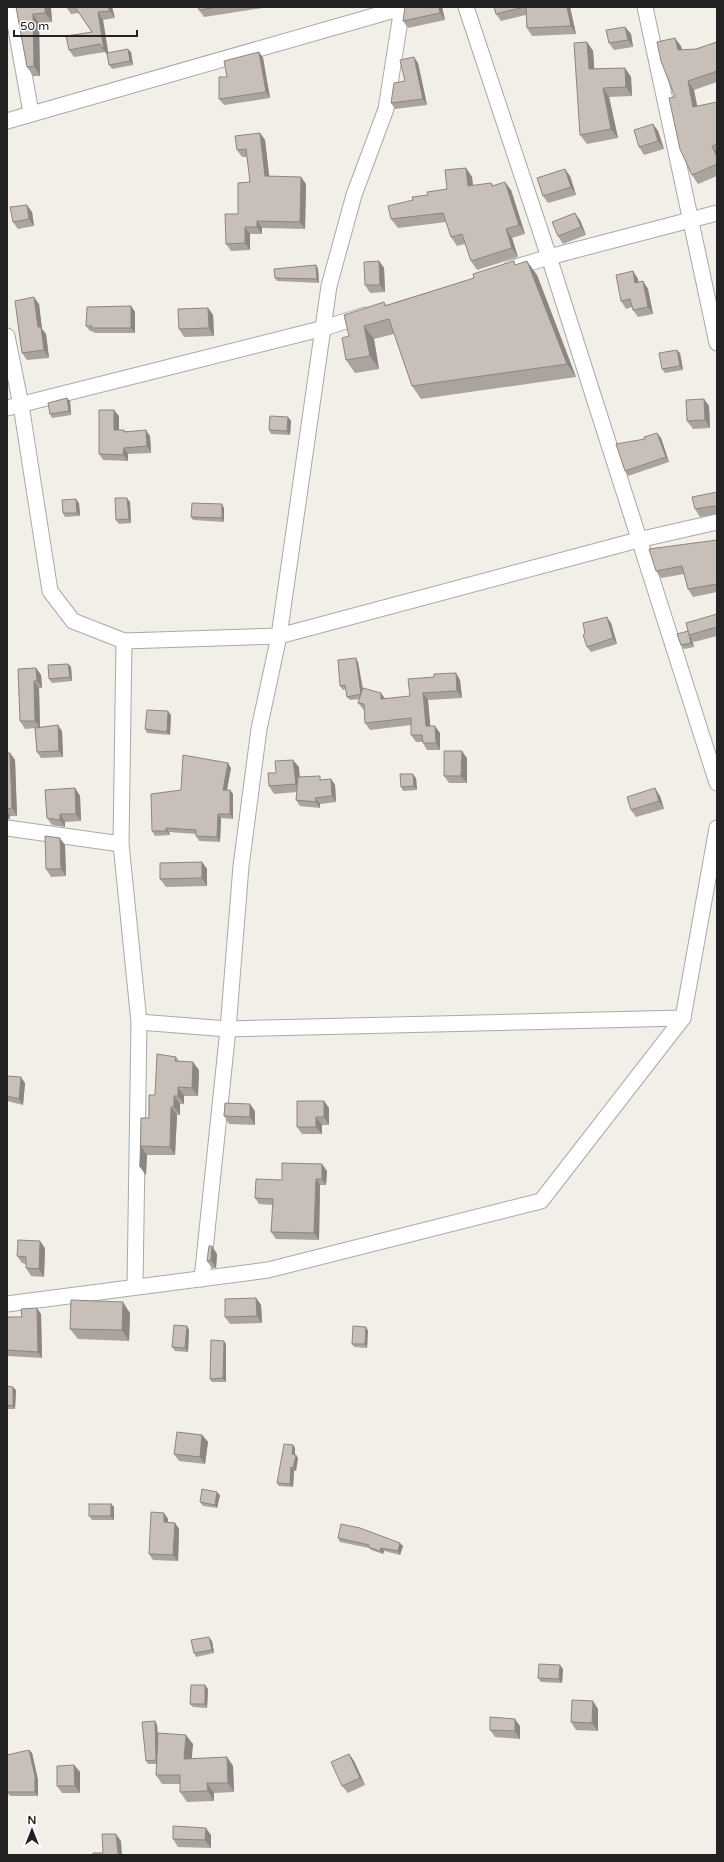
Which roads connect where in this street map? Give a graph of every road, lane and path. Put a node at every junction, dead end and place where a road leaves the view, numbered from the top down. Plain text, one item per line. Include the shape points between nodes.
1 (12, 7) edge
2 (404, 7) edge
3 (466, 7) edge
4 (645, 7) edge
5 (31, 113) junction
6 (7, 121) edge
7 (717, 213) edge
8 (691, 221) junction
9 (548, 257) junction
10 (496, 273) edge
11 (376, 311) edge
12 (324, 328) junction
13 (7, 336) edge
14 (717, 342) edge
15 (14, 406) edge
16 (717, 522) edge
17 (638, 540) junction
18 (279, 636) junction
19 (124, 641) junction
20 (717, 783) edge
21 (7, 828) edge
22 (717, 828) edge
23 (120, 844) junction
24 (684, 1018) junction
25 (139, 1022) junction
26 (228, 1029) junction
27 (202, 1278) junction
28 (135, 1287) junction
29 (7, 1304) edge

1 - 5 street
2 - 5 street
2 - 12 street via 386,108 354,195 330,286
3 - 9 street
4 - 8 street
5 - 6 street
7 - 8 street
8 - 9 street
8 - 14 street
9 - 10 street
9 - 17 street
11 - 12 street
12 - 15 street
12 - 18 street
13 - 15 street
15 - 19 street via 50,591 73,621
16 - 17 street
17 - 18 street
17 - 20 street
18 - 19 street
18 - 26 street via 257,744 241,866
19 - 23 street
21 - 23 street
22 - 24 street
23 - 25 street
24 - 26 street
24 - 27 street via 541,1201 268,1270
25 - 26 street
25 - 28 street
26 - 27 street
27 - 28 street
28 - 29 street

